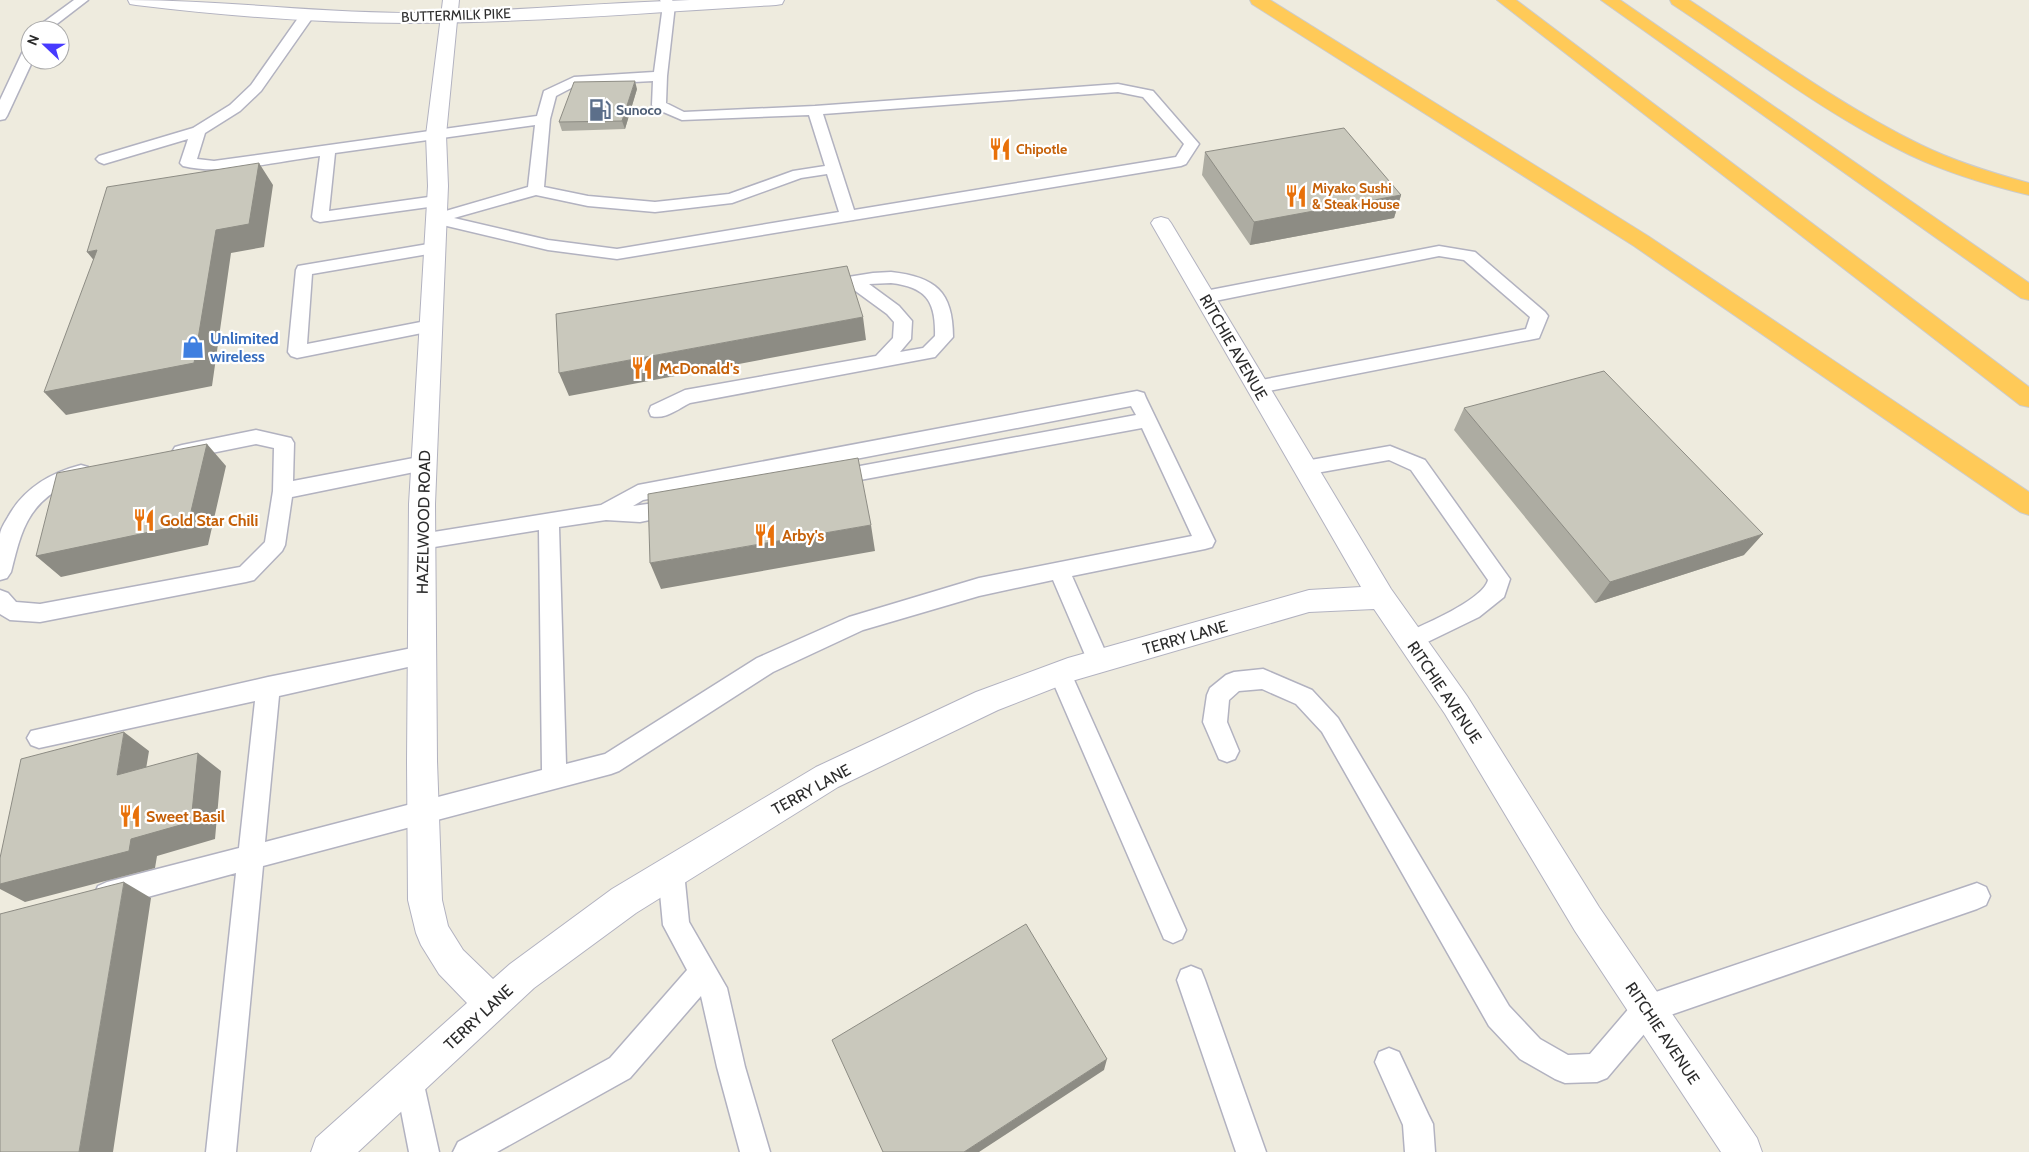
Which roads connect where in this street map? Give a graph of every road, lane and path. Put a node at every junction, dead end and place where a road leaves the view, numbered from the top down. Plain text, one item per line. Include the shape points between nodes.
1 (82, 0) edge
2 (136, 0) edge
3 (776, 0) edge
4 (1258, 0) edge
5 (1505, 0) edge
6 (1609, 0) edge
7 (1678, 0) edge
8 (667, 3) edge
9 (450, 9) edge
10 (308, 14) junction
11 (54, 20) edge
12 (21, 70) edge
13 (660, 76) junction
14 (815, 110) junction
15 (0, 116) edge
16 (543, 119) junction
17 (198, 131) junction
18 (436, 135) junction
19 (328, 150) junction
20 (104, 159) dead end
21 (833, 169) junction
22 (2029, 188) edge
23 (536, 190) junction
24 (436, 210) junction
25 (848, 216) junction
26 (1161, 223) dead end
27 (434, 248) junction
28 (854, 281) junction
29 (805, 289) edge
30 (2029, 293) edge
31 (1205, 297) junction
32 (430, 326) junction
33 (881, 362) junction
34 (1258, 387) junction
35 (2029, 399) edge
36 (658, 411) dead end
37 (1148, 420) junction
38 (161, 456) edge
39 (424, 463) junction
40 (104, 467) edge
41 (1304, 468) junction
42 (816, 482) edge
43 (283, 491) junction
44 (698, 504) edge
45 (2029, 505) edge
46 (606, 512) junction
47 (549, 521) junction
48 (422, 542) junction
49 (1059, 571) junction
50 (0, 572) edge
51 (1380, 597) junction
52 (0, 599) edge
53 (1411, 641) junction
54 (422, 655) junction
55 (1099, 662) junction
56 (1060, 673) junction
57 (268, 687) junction
58 (39, 738) dead end
59 (1227, 751) dead end
60 (554, 778) junction
61 (423, 813) junction
62 (250, 857) junction
63 (671, 872) junction
64 (1977, 896) dead end
65 (86, 900) edge
66 (1173, 930) dead end
67 (704, 973) junction
68 (1191, 980) dead end
69 (493, 1004) junction
70 (1647, 1009) junction
71 (1389, 1062) dead end
72 (409, 1080) junction
73 (221, 1152) edge
74 (330, 1152) edge
75 (424, 1152) edge
76 (468, 1152) edge
77 (755, 1152) edge
78 (1250, 1152) edge
79 (1420, 1152) edge
80 (1743, 1152) edge

1 - 11 lane
2 - 10 street, BUTTERMILK PIKE
3 - 8 street, BUTTERMILK PIKE
4 - 45 highway via 1641,241
5 - 35 highway
6 - 30 highway
7 - 22 highway via 1900,143 1934,158
8 - 9 street, BUTTERMILK PIKE
8 - 13 lane
9 - 10 street, BUTTERMILK PIKE
9 - 18 street, HAZELWOOD ROAD
10 - 17 lane via 256,88 235,108
12 - 15 lane
13 - 14 lane via 659,105 682,116
13 - 16 lane via 574,81 549,94
14 - 21 lane
14 - 25 lane via 1118,88 1148,94 1192,144 1181,162
16 - 18 lane
16 - 23 lane
17 - 19 lane via 188,163 214,166
17 - 20 lane
18 - 19 lane
18 - 24 street, HAZELWOOD ROAD
19 - 24 lane via 320,217
21 - 23 lane via 798,174 732,198 655,207 588,201
21 - 25 lane
23 - 24 lane
24 - 25 lane via 548,245 618,254
24 - 27 street, HAZELWOOD ROAD
26 - 31 street, RITCHIE AVENUE
27 - 32 street, HAZELWOOD ROAD
27 - 32 lane via 304,270 297,352
28 - 29 lane
28 - 33 lane via 904,321 902,339
28 - 33 lane via 901,278 922,284 935,293 944,312 944,337 929,353
31 - 34 street, RITCHIE AVENUE
31 - 34 lane via 1439,251 1469,256 1539,316 1533,334
32 - 39 street, HAZELWOOD ROAD
33 - 36 lane via 685,397
34 - 41 street, RITCHIE AVENUE
37 - 42 lane
37 - 46 lane via 1137,398 638,493
37 - 49 lane via 1205,541
38 - 43 lane via 256,437 284,443
39 - 43 lane
39 - 48 street, HAZELWOOD ROAD
40 - 50 lane via 66,475 34,497 13,526
41 - 51 street, RITCHIE AVENUE
41 - 53 lane via 1390,453 1418,465 1499,579 1496,591 1472,611
43 - 52 lane via 275,545 246,574 40,613 10,611
44 - 46 lane via 640,514
46 - 47 lane
47 - 48 lane
47 - 60 lane
48 - 54 street, HAZELWOOD ROAD
49 - 55 lane
49 - 60 lane via 979,587 857,623 765,664 611,763
51 - 53 street, RITCHIE AVENUE
51 - 55 street, TERRY LANE via 1309,601
53 - 70 street, RITCHIE AVENUE via 1456,705 1587,919
54 - 57 lane
54 - 61 street, HAZELWOOD ROAD
55 - 56 street, TERRY LANE
56 - 63 street, TERRY LANE via 988,701 827,777
56 - 66 lane
57 - 58 lane
57 - 62 lane
59 - 70 lane via 1215,722 1218,695 1234,682 1263,678 1304,697 1330,726 1499,1016 1530,1049 1565,1069 1597,1068
60 - 61 lane
61 - 62 lane
61 - 69 street, HAZELWOOD ROAD via 425,900 433,933 451,962
62 - 65 lane
62 - 73 lane
63 - 67 lane via 676,925
63 - 69 street, TERRY LANE via 624,901 522,976
64 - 70 lane
67 - 76 lane via 620,1068
67 - 77 lane via 713,988
68 - 78 lane
69 - 72 street, TERRY LANE
70 - 80 street, RITCHIE AVENUE
71 - 79 lane via 1418,1124
72 - 74 street, TERRY LANE
72 - 75 lane

